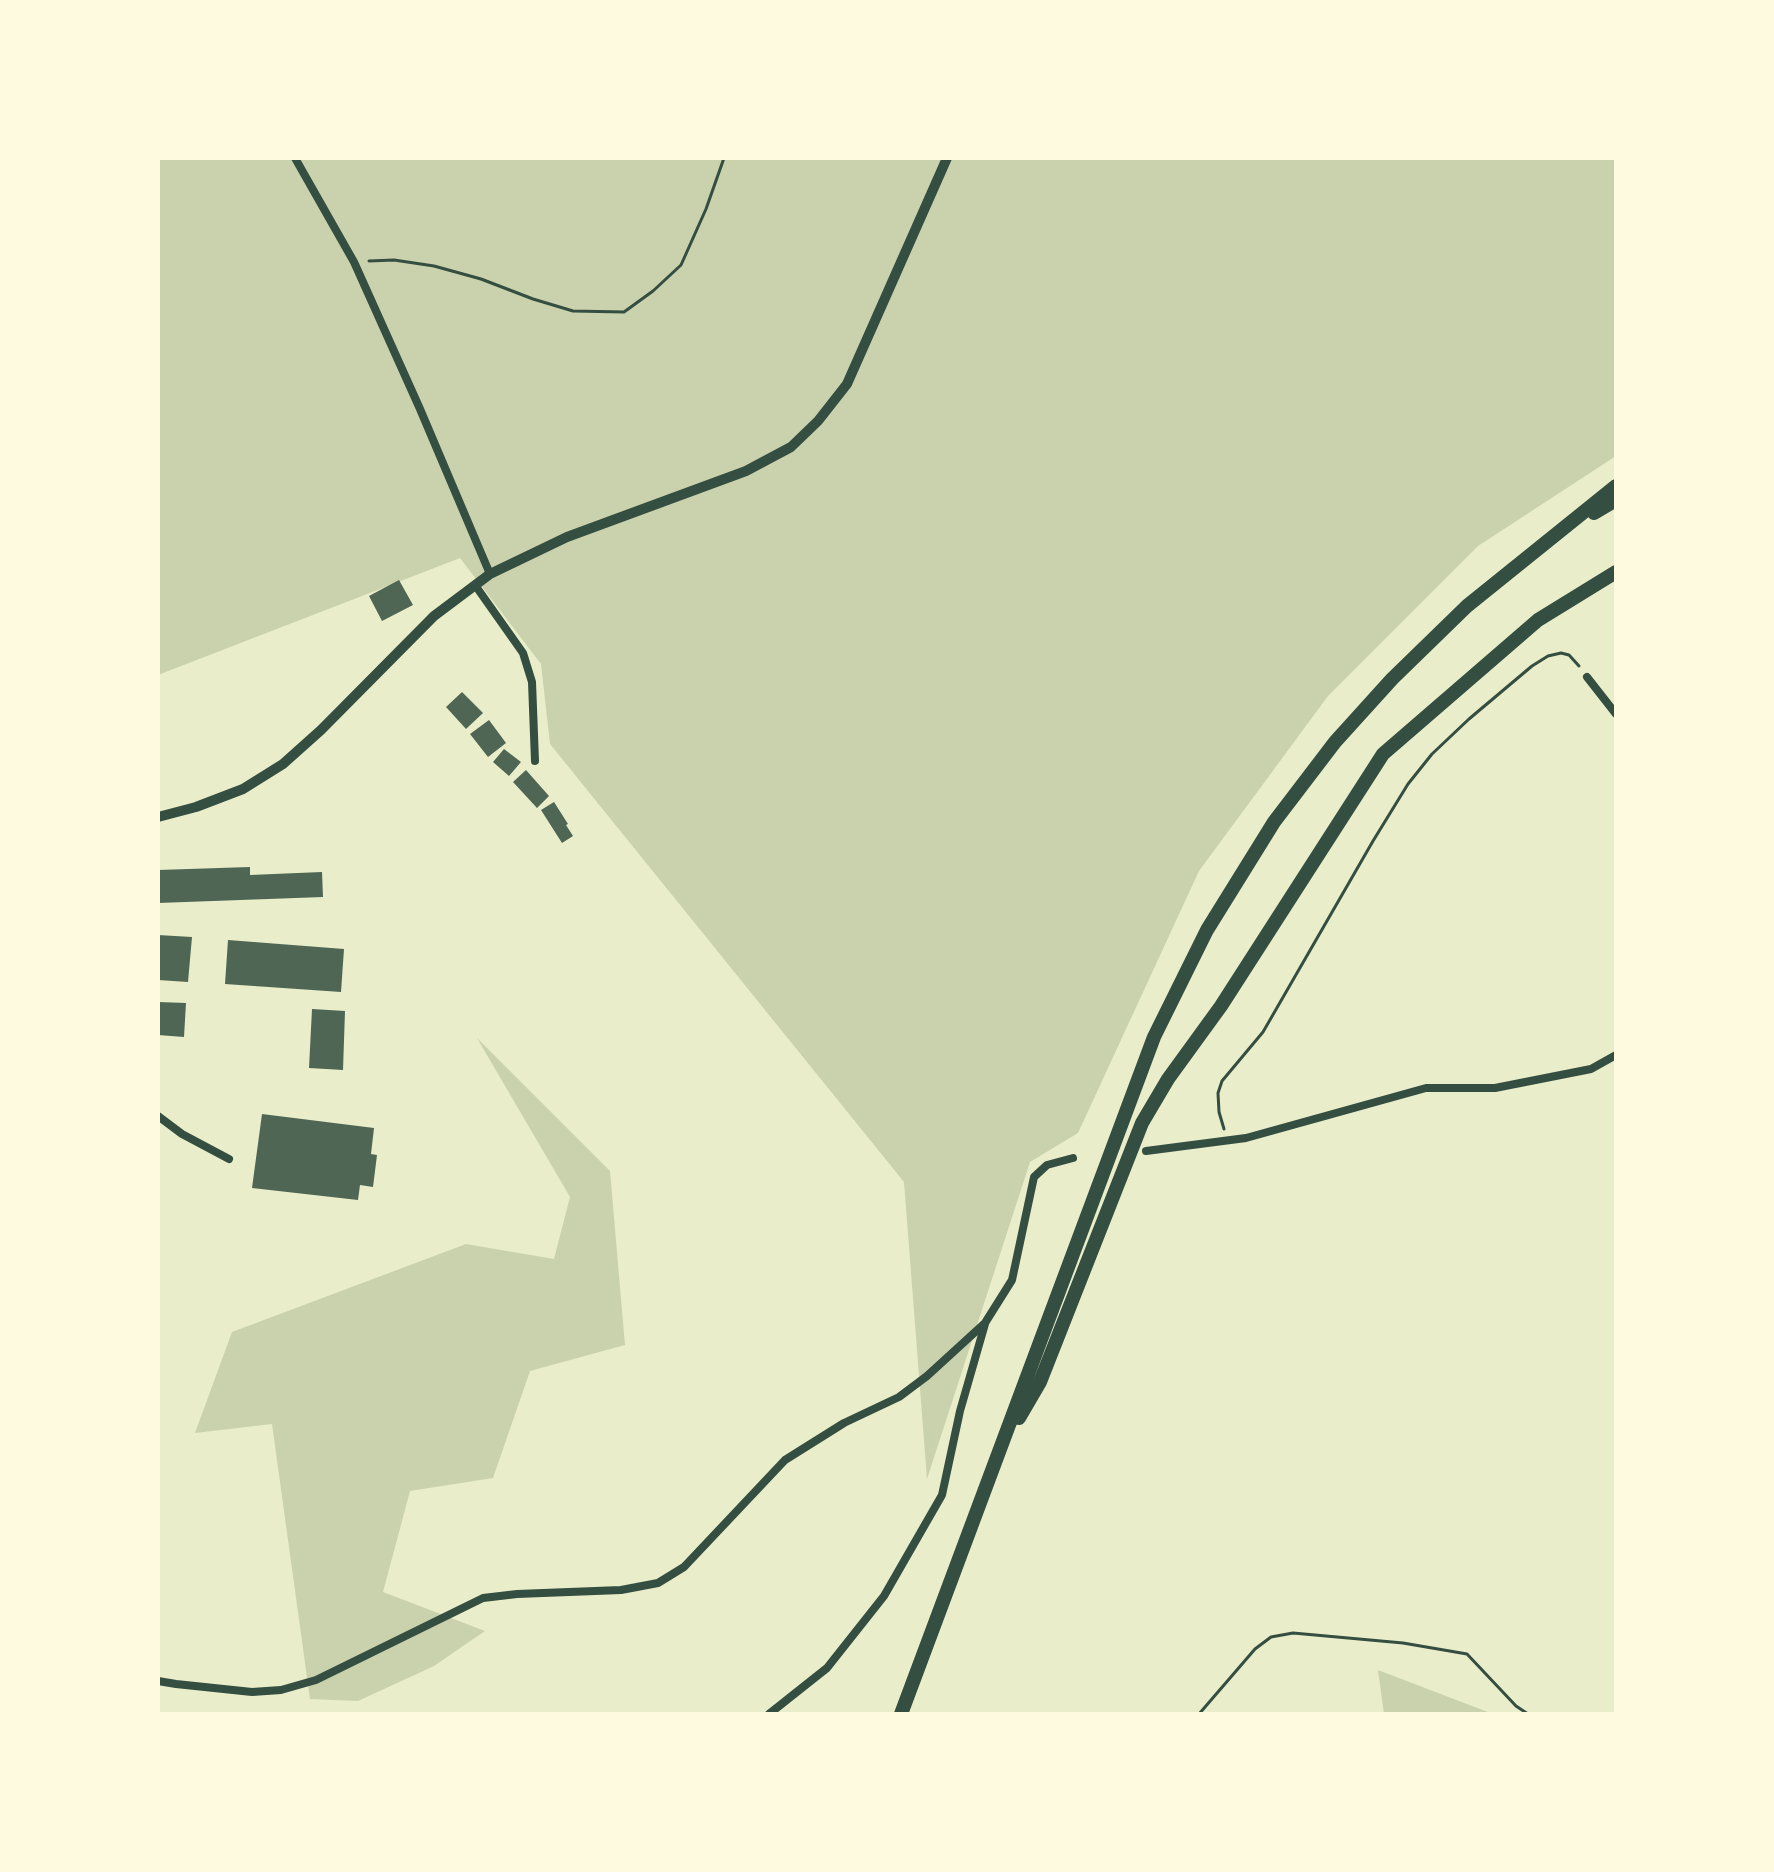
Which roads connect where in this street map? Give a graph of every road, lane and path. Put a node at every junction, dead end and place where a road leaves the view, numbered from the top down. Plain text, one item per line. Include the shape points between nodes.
1 (295, 158) edge
2 (724, 158) edge
3 (947, 158) edge
4 (354, 262) junction
5 (1616, 486) edge
6 (1616, 500) edge
7 (1530, 555) junction
8 (1616, 572) edge
9 (490, 574) junction
10 (475, 585) junction
11 (1587, 677) joint
12 (1616, 714) edge
13 (535, 761) dead end
14 (158, 817) edge
15 (1616, 1055) edge
16 (158, 1116) edge
17 (1227, 1140) junction
18 (1146, 1151) dead end
19 (1073, 1158) dead end
20 (229, 1159) dead end
21 (985, 1323) junction
22 (999, 1453) junction
23 (158, 1681) edge
24 (769, 1714) edge
25 (901, 1714) edge
26 (1199, 1714) edge
27 (1528, 1714) edge

1 - 4 street
2 - 4 path via 681,265 624,312 573,311 434,266
3 - 9 street via 847,384 791,447 746,471 567,537
4 - 9 street
5 - 7 highway
6 - 7 highway
7 - 22 highway via 1457,616 1335,742 1274,822 1207,930 1154,1037
8 - 22 highway via 1538,620 1383,754 1142,1123 1040,1382
9 - 10 street
10 - 13 street via 523,653 532,682
10 - 14 street via 434,616 283,764 243,789
11 - 12 street
11 - 17 path via 1569,655 1548,656 1469,719 1416,774 1263,1032 1222,1081 1219,1112
15 - 17 street via 1591,1069 1495,1088 1426,1088
16 - 20 street
17 - 18 street
19 - 21 street via 1047,1165 1034,1177 1012,1280
21 - 23 street via 899,1397 785,1460 684,1567 658,1583 483,1598 316,1680 281,1690 252,1692
21 - 24 street via 942,1495 884,1596 856,1632 827,1668
22 - 25 highway
26 - 27 path via 1255,1649 1271,1637 1293,1633 1467,1654

